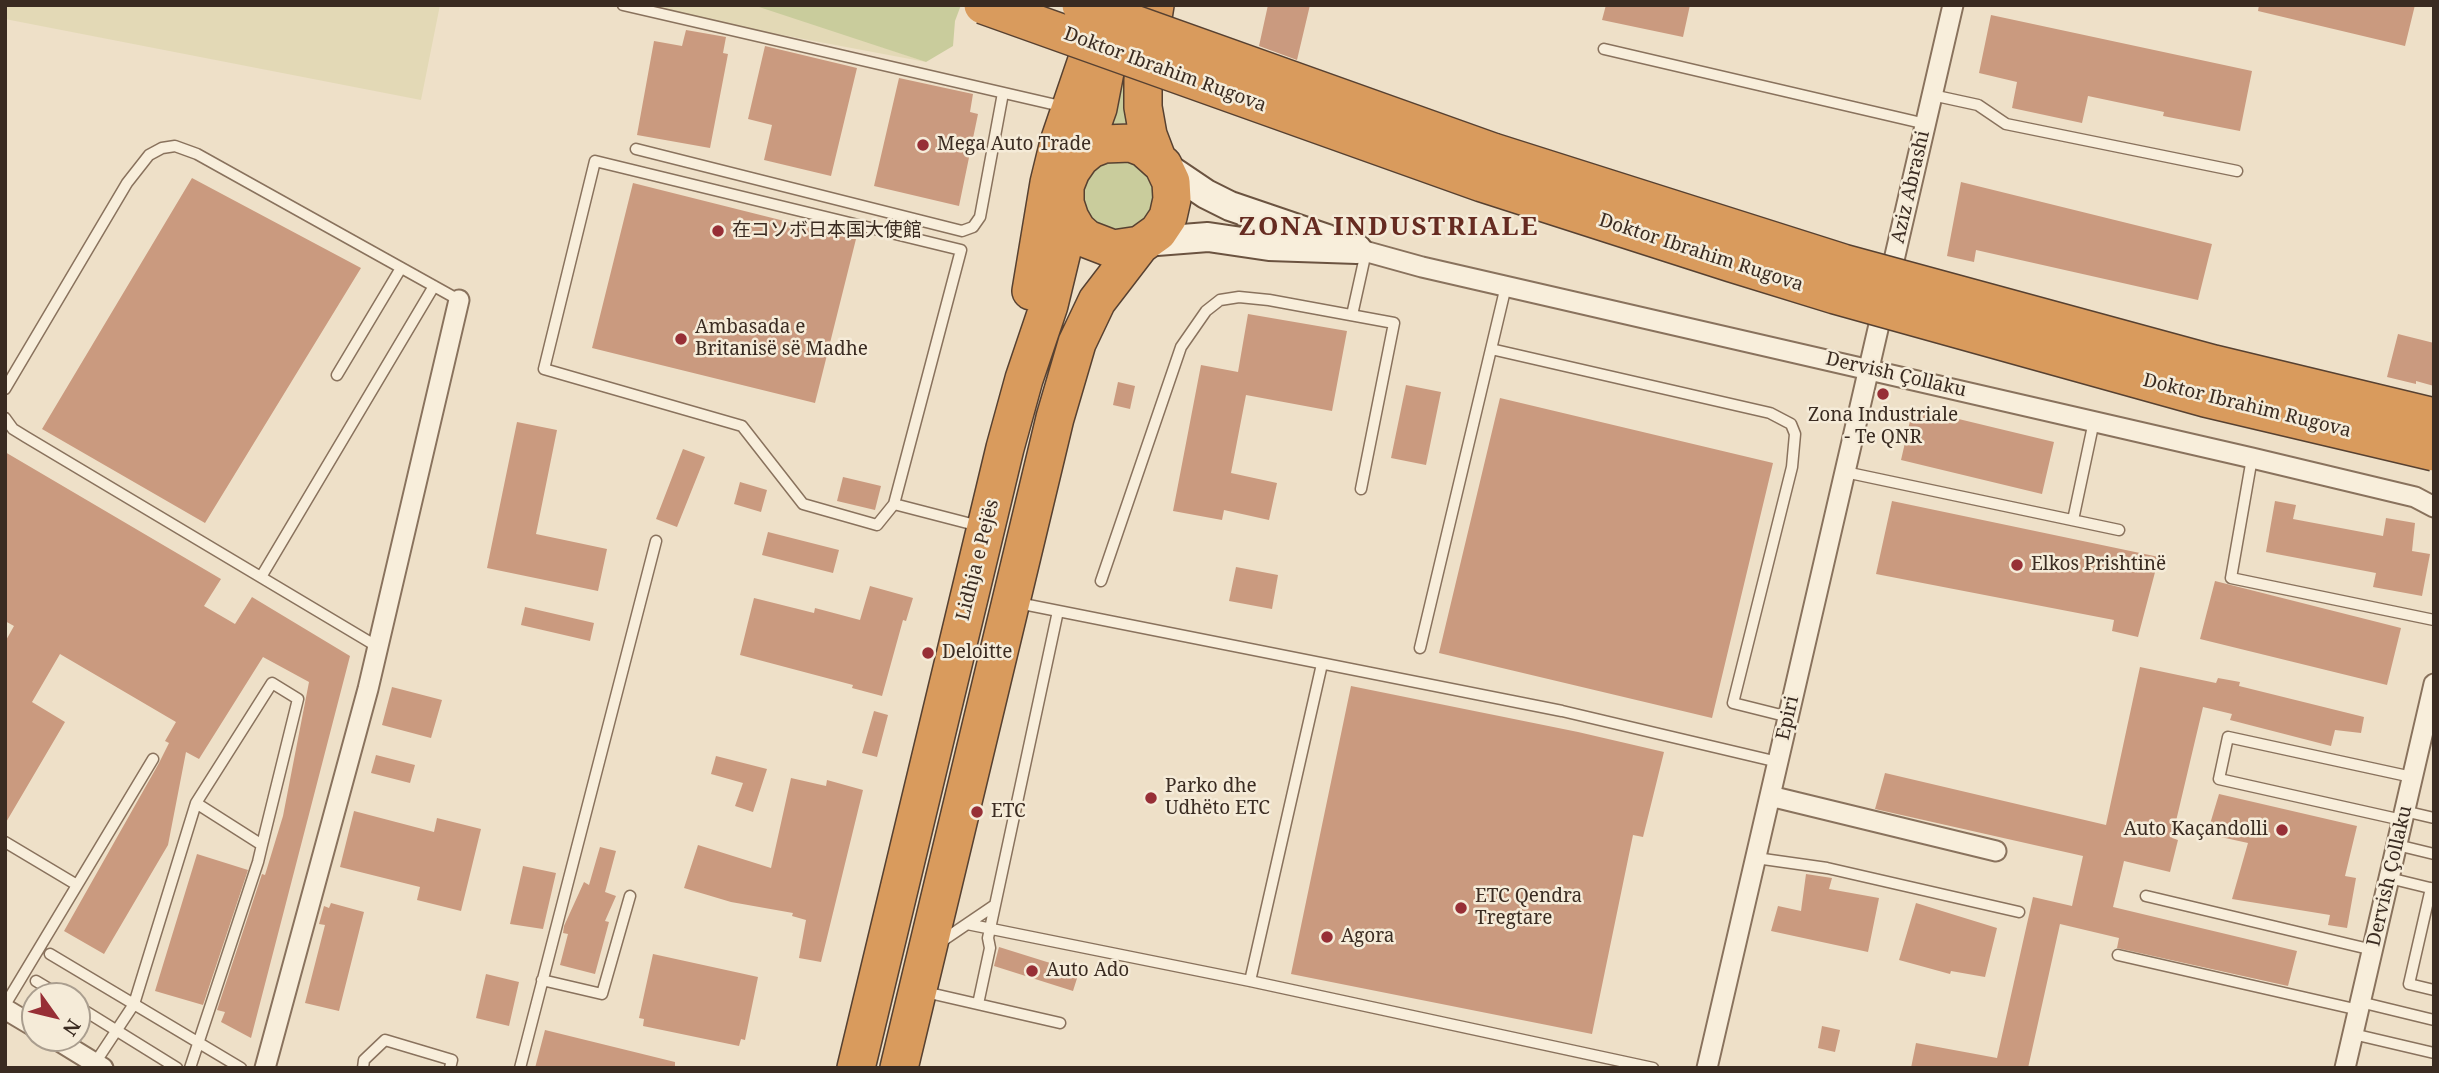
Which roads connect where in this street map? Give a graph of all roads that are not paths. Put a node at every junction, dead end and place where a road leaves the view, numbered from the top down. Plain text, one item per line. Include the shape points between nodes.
1 (623, 5) edge
2 (983, 5) edge
3 (1080, 5) edge
4 (1106, 5) edge
5 (1115, 5) edge
6 (1155, 5) edge
7 (1953, 5) edge
8 (1604, 49) dead end
9 (1003, 93) junction
10 (1932, 96) junction
11 (1069, 108) junction
12 (1926, 124) junction
13 (636, 149) dead end
14 (1080, 158) junction
15 (1160, 161) junction
16 (2237, 171) dead end
17 (1070, 218) junction
18 (1142, 243) junction
19 (1361, 251) junction
20 (401, 268) junction
21 (434, 286) junction
22 (1506, 286) junction
23 (459, 300) joint
24 (1352, 315) junction
25 (1491, 349) junction
26 (1869, 369) junction
27 (337, 374) dead end
28 (5, 389) edge
29 (2434, 417) edge
30 (5, 418) edge
31 (2094, 421) junction
32 (1005, 448) junction
33 (2434, 452) edge
34 (2252, 458) junction
35 (1845, 472) junction
36 (1361, 489) dead end
37 (894, 504) junction
38 (2434, 507) edge
39 (2073, 520) junction
40 (986, 527) junction
41 (2119, 530) dead end
42 (656, 541) dead end
43 (261, 577) junction
44 (1101, 581) dead end
45 (1011, 601) junction
46 (1058, 611) junction
47 (2434, 621) edge
48 (378, 647) junction
49 (1420, 648) dead end
50 (1322, 664) junction
51 (2434, 684) edge
52 (1788, 716) junction
53 (153, 759) dead end
54 (1778, 762) junction
55 (2412, 778) junction
56 (1770, 796) junction
57 (196, 803) junction
58 (2403, 816) junction
59 (2434, 818) edge
60 (5, 842) edge
61 (262, 845) junction
62 (2397, 845) junction
63 (1996, 851) dead end
64 (2434, 854) edge
65 (1756, 858) junction
66 (2389, 878) junction
67 (78, 885) junction
68 (2432, 888) edge
69 (629, 896) dead end
70 (2146, 896) dead end
71 (995, 905) junction
72 (2019, 912) dead end
73 (967, 924) junction
74 (990, 929) junction
75 (2373, 950) junction
76 (927, 951) junction
77 (50, 954) dead end
78 (2118, 955) dead end
79 (542, 980) junction
80 (1250, 981) junction
81 (917, 990) junction
82 (2434, 990) edge
83 (134, 1004) junction
84 (978, 1004) junction
85 (2360, 1006) junction
86 (5, 1007) edge
87 (91, 1014) edge
88 (21, 1018) edge
89 (2434, 1020) edge
90 (1060, 1023) dead end
91 (117, 1030) junction
92 (2353, 1034) junction
93 (199, 1045) junction
94 (77, 1052) edge
95 (2434, 1053) edge
96 (99, 1065) edge
97 (177, 1068) edge
98 (190, 1068) edge
99 (241, 1068) edge
100 (265, 1068) edge
101 (362, 1068) edge
102 (450, 1068) edge
103 (520, 1068) edge
104 (856, 1068) edge
105 (899, 1068) edge
106 (1653, 1068) edge
107 (1707, 1068) edge
108 (2345, 1068) edge

1 - 9 lane
2 - 33 highway, Doktor Ibrahim Rugova, bridge via 1482,183 1744,267 2205,398
3 - 29 highway, Doktor Ibrahim Rugova, bridge via 1493,152 1843,263 2214,364
4 - 11 highway
5 - 14 highway, Lidhja e Pejës via 1098,108
6 - 15 highway via 1146,48 1143,107 1148,135
7 - 10 street, Aziz Abrashi
8 - 12 lane
9 - 11 lane
9 - 13 lane via 980,217 973,227 962,231
10 - 12 street, Aziz Abrashi
10 - 16 lane via 1978,105 2006,124
11 - 32 highway via 1049,183
12 - 26 street, Aziz Abrashi
14 - 15 highway via 1091,149 1117,141 1144,148
14 - 17 highway, Lidhja e Pejës via 1065,186
15 - 18 highway via 1171,182 1172,199 1158,232
15 - 19 street via 1230,206
17 - 18 highway via 1077,230 1099,246 1113,249
17 - 32 highway, Lidhja e Pejës
18 - 19 street via 1208,237
18 - 45 highway via 1097,301 1077,344
19 - 22 street, Dervish Çollaku
19 - 24 lane
20 - 21 lane
20 - 27 lane
20 - 28 lane via 187,148 162,148 149,155 127,183
21 - 23 lane
21 - 43 lane
22 - 25 lane
22 - 26 street, Dervish Çollaku
23 - 48 street
24 - 36 lane via 1394,323
24 - 44 lane via 1239,297 1220,300 1206,311 1181,347
25 - 49 lane
25 - 52 lane via 1770,413 1791,425 1795,434 1792,467 1733,703
26 - 31 street, Dervish Çollaku
26 - 35 street, Epiri
30 - 43 lane via 13,429
31 - 34 street, Dervish Çollaku
31 - 39 lane
32 - 40 highway, Lidhja e Pejës
34 - 38 street, Dervish Çollaku via 2415,497
34 - 47 lane via 2231,578
35 - 39 lane
35 - 52 street, Epiri
37 - 37 lane via 877,525 803,504 742,426 544,369 596,160 961,250
37 - 40 lane
39 - 41 lane
40 - 104 highway, Lidhja e Pejës
42 - 79 lane
43 - 48 lane
45 - 46 lane
45 - 76 highway
46 - 50 lane
46 - 71 lane
48 - 100 street
50 - 54 lane via 1562,711
50 - 80 lane
51 - 55 street, Dervish Çollaku
52 - 54 street, Epiri
53 - 67 lane
54 - 56 street, Epiri
55 - 58 street, Dervish Çollaku
55 - 58 lane via 2228,737 2219,779
56 - 63 street
56 - 65 street, Epiri
57 - 61 lane
57 - 61 lane via 272,683 298,699
57 - 83 lane
58 - 59 lane
58 - 62 street, Dervish Çollaku
60 - 67 lane
61 - 93 lane
62 - 64 lane
62 - 66 street, Dervish Çollaku
65 - 72 lane via 1827,868
65 - 107 street, Epiri
66 - 68 lane
66 - 75 street, Dervish Çollaku
67 - 86 lane
68 - 82 lane via 2409,984
69 - 79 lane via 602,994
70 - 75 lane
71 - 73 lane
71 - 74 lane
73 - 74 lane
73 - 76 lane
74 - 80 lane
74 - 84 lane
75 - 85 street, Dervish Çollaku
76 - 81 highway
77 - 83 lane
78 - 85 lane
79 - 103 lane
80 - 106 lane
81 - 84 lane
81 - 105 highway
83 - 91 lane
83 - 93 lane
84 - 90 lane
85 - 89 lane
85 - 92 street, Dervish Çollaku
86 - 88 street
87 - 91 lane
91 - 96 lane
91 - 97 lane
92 - 95 lane
92 - 108 street, Dervish Çollaku
93 - 98 lane
93 - 99 lane
94 - 96 street
101 - 102 lane via 364,1060 385,1040 452,1060

